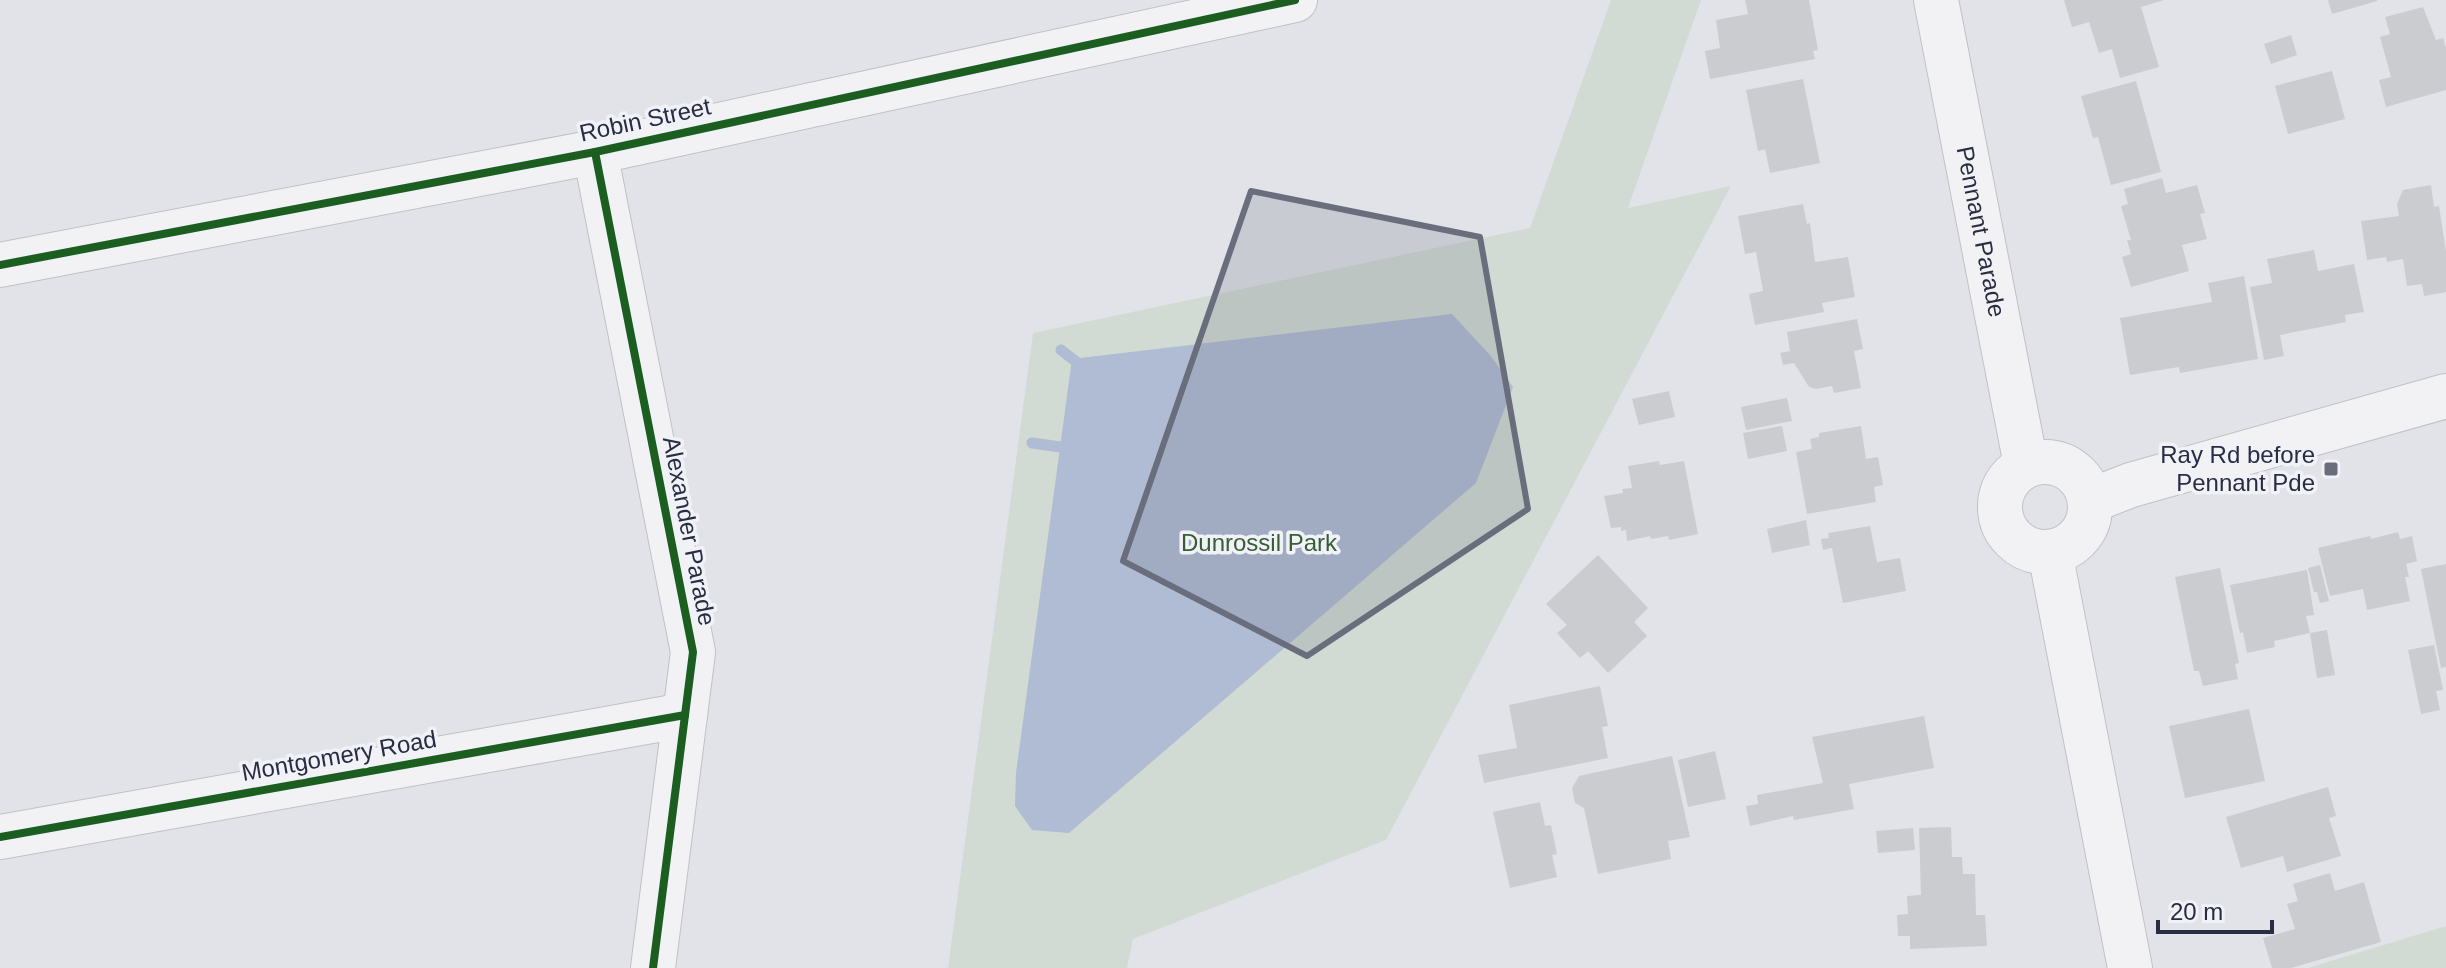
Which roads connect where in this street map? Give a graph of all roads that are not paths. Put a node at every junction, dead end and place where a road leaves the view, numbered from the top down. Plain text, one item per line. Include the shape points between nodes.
1 (1295, 0) edge
2 (1936, 0) edge
3 (595, 152) junction
4 (0, 265) edge
5 (2446, 396) edge
6 (2026, 465) junction
7 (2090, 501) junction
8 (2050, 552) junction
9 (685, 715) junction
10 (0, 837) edge
11 (653, 968) edge
12 (2130, 968) edge

1 - 3 street, Robin Street
2 - 6 street, Pennant Parade
3 - 4 street, Robin Street
3 - 9 street, Alexander Parade via 693,652
5 - 7 street
6 - 7 street via 2040,461 2068,467 2087,488
6 - 8 street via 2005,484 2000,497 2003,525 2022,546
7 - 8 street via 2085,529
8 - 12 street
9 - 10 street, Montgomery Road
9 - 11 street, Alexander Parade

